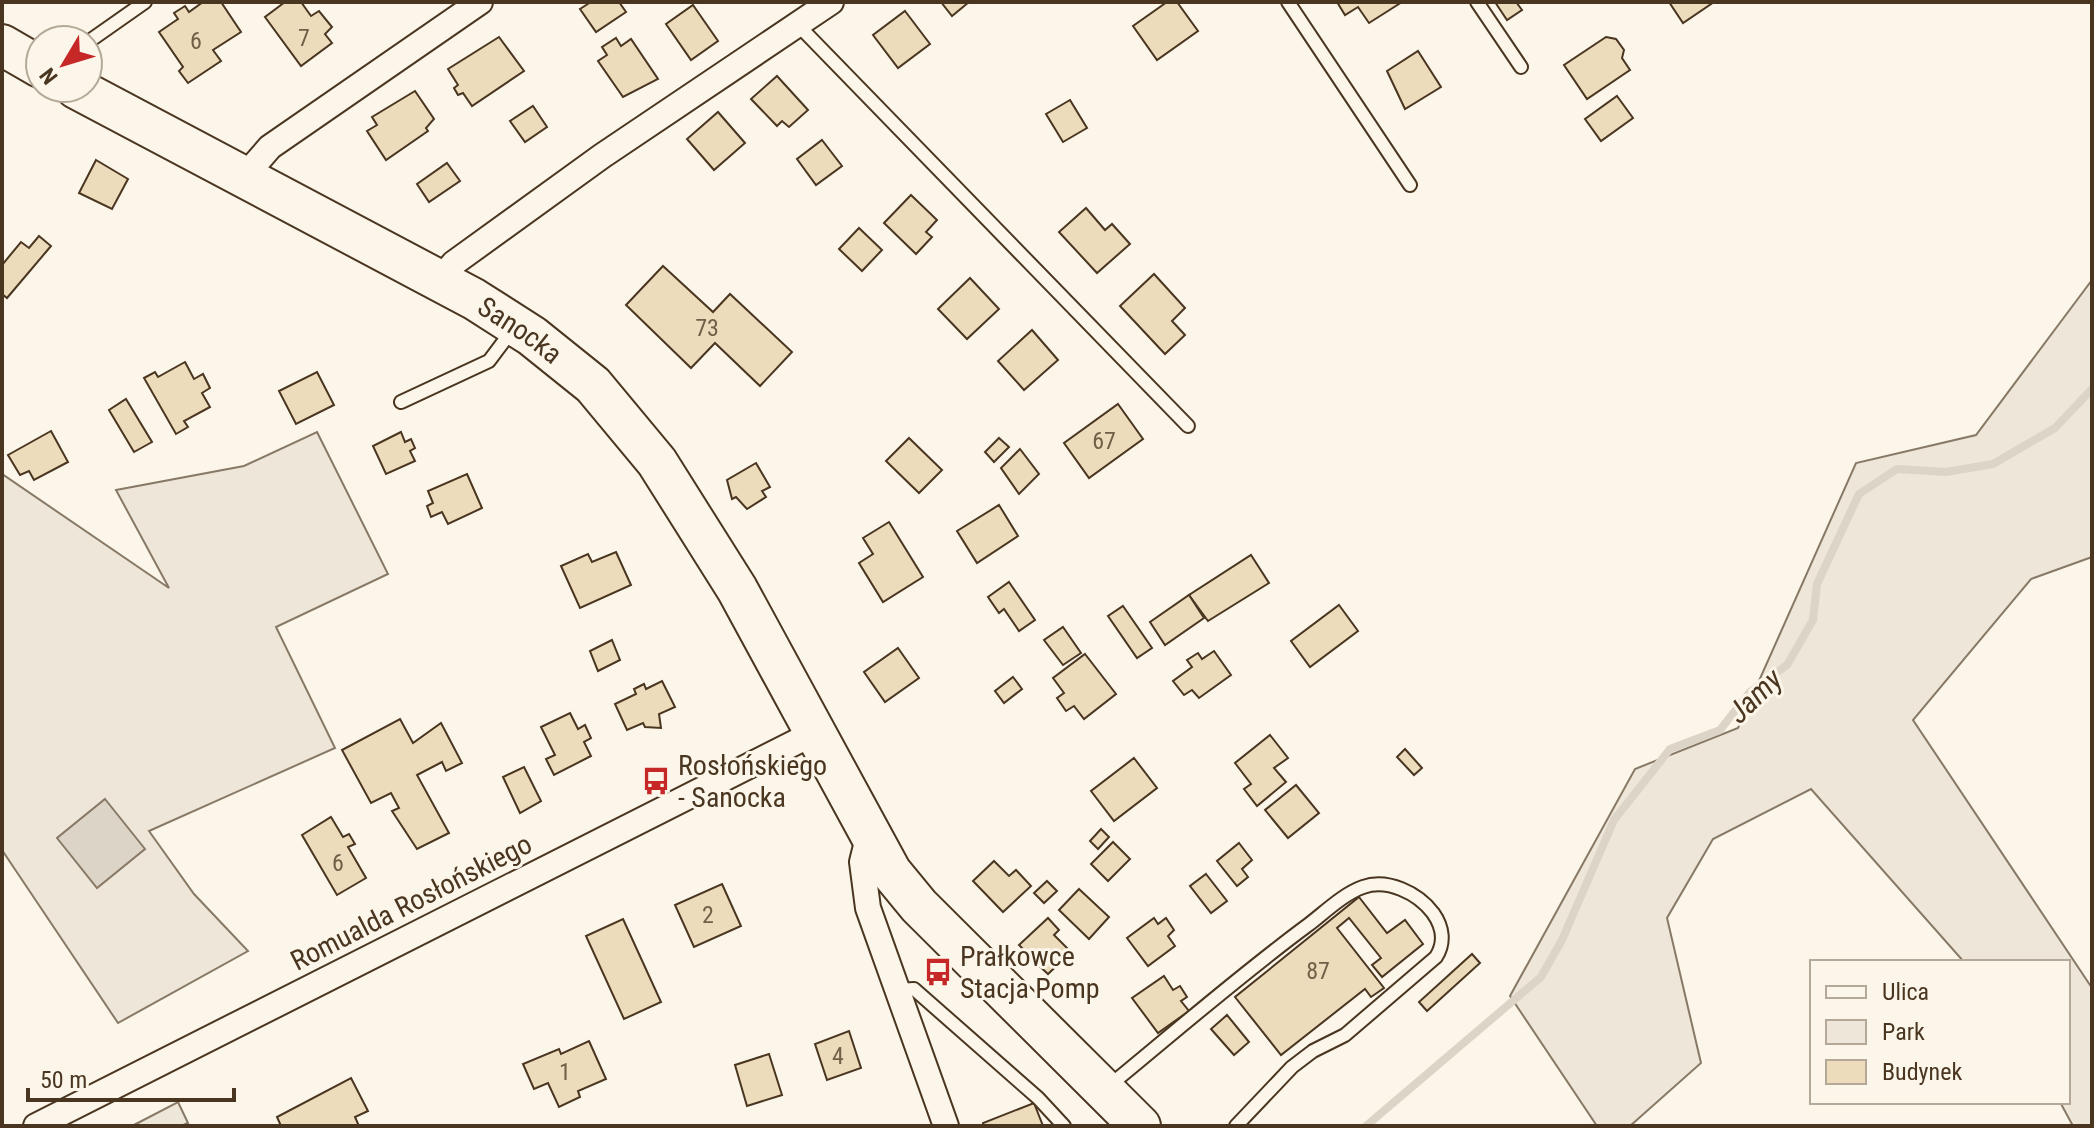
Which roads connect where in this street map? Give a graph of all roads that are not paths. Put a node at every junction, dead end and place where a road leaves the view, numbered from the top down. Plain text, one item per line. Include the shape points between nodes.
1 (145, 2) edge
2 (480, 2) edge
3 (831, 2) edge
4 (1288, 2) edge
5 (1477, 2) edge
6 (799, 26) junction
7 (104, 31) edge
8 (2, 45) edge
9 (24, 58) edge
10 (1521, 67) dead end
11 (104, 103) edge
12 (243, 178) junction
13 (1410, 185) dead end
14 (439, 280) junction
15 (516, 326) junction
16 (401, 402) dead end
17 (1188, 426) dead end
18 (814, 733) junction
19 (869, 834) junction
20 (897, 990) junction
21 (1103, 1091) junction
22 (36, 1126) edge
23 (946, 1126) edge
24 (1064, 1126) edge
25 (1140, 1126) edge
26 (1236, 1126) edge

1 - 7 lane
2 - 12 street via 270,147
3 - 6 street
4 - 13 lane
5 - 10 lane
6 - 14 street via 602,156 454,263
6 - 17 lane
8 - 9 main road
11 - 12 main road, Sanocka
12 - 14 main road, Sanocka
14 - 15 main road, Sanocka
15 - 16 lane via 489,361
15 - 18 main road, Sanocka via 593,385 657,462 737,589
18 - 19 main road, Sanocka
18 - 22 street, Romualda Rosłońskiego
19 - 20 street via 862,862 868,908
19 - 21 main road, Sanocka via 919,906
20 - 23 street
20 - 24 lane via 914,989
21 - 25 main road, Sanocka
21 - 26 lane via 1267,955 1363,886 1384,884 1406,891 1432,911 1441,928 1442,947 1436,957 1345,1035 1292,1067

